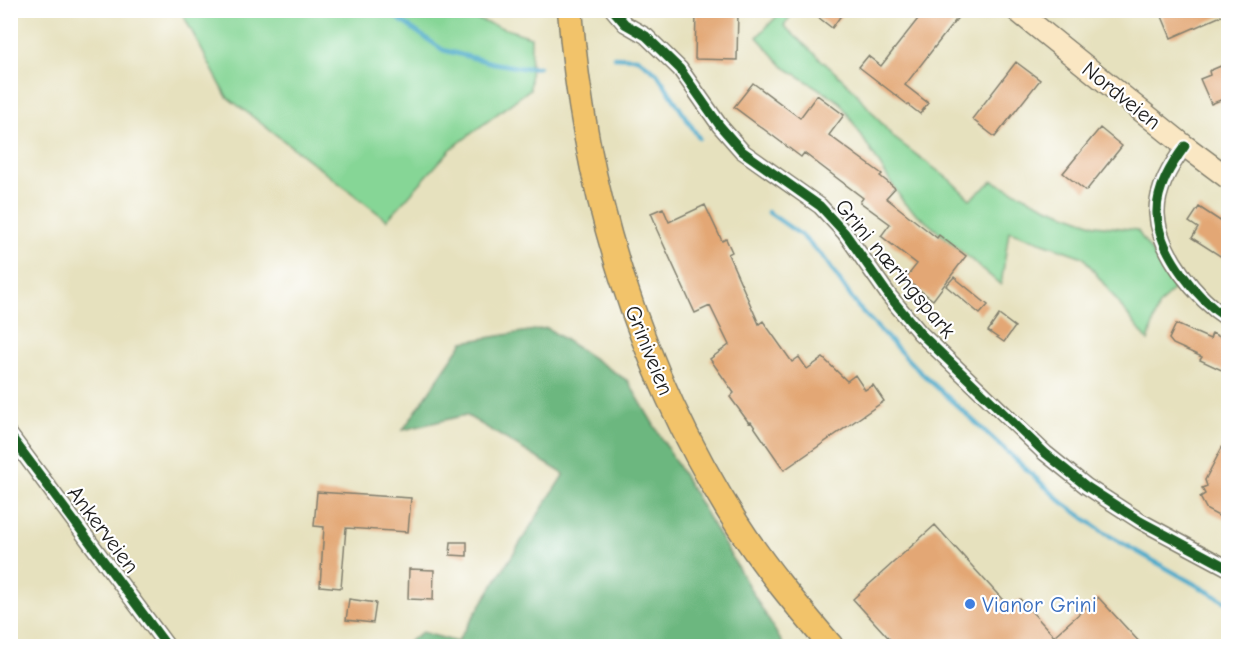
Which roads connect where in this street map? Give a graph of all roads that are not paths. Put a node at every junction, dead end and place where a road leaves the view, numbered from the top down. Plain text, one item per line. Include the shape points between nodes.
1 (570, 10) edge
2 (613, 10) edge
3 (1016, 10) edge
4 (1185, 146) junction
5 (1228, 178) edge
6 (1228, 319) edge
7 (10, 435) edge
8 (1228, 568) edge
9 (167, 646) edge
10 (831, 646) edge

1 - 10 main road, Griniveien via 595,180 624,285 659,377 738,525 784,590
2 - 8 street, Grini næringspark via 680,69 741,151 820,206 920,333 1045,453 1140,521
3 - 4 main road, Nordveien
4 - 5 main road, Nordveien
4 - 6 street via 1159,197 1161,236 1181,274 1213,309
7 - 9 street, Ankerveien

